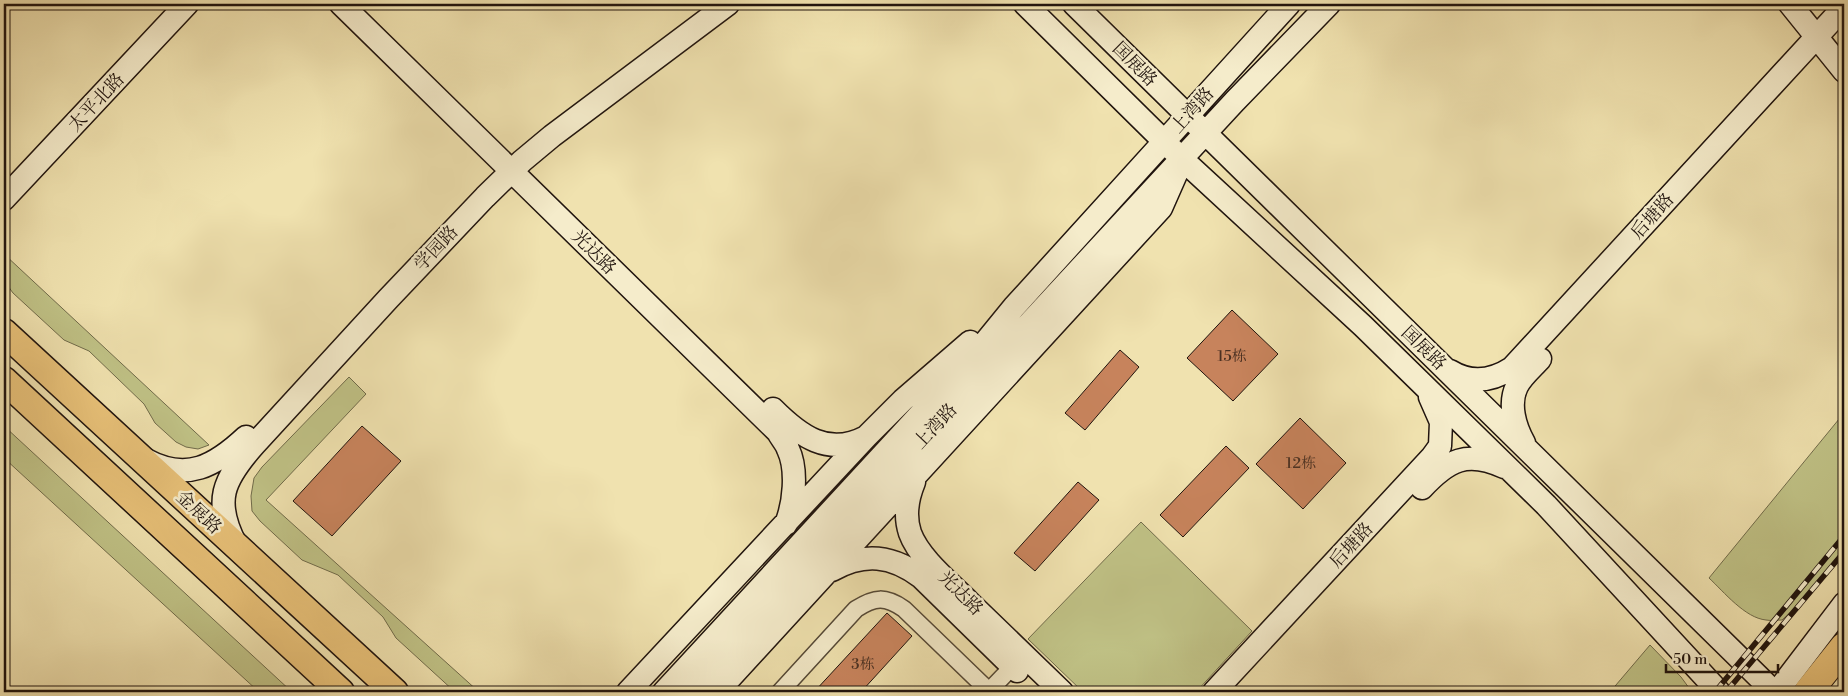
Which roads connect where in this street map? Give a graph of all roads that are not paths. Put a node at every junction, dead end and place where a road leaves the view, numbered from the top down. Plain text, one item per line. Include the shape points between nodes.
1 (168, 4) edge
2 (187, 4) edge
3 (341, 4) edge
4 (362, 4) edge
5 (705, 4) edge
6 (728, 4) edge
7 (1025, 4) edge
8 (1074, 4) edge
9 (1289, 4) edge
10 (1329, 4) edge
11 (1790, 4) edge
12 (1799, 4) edge
13 (1844, 7) edge
14 (1831, 42) edge
15 (1844, 71) edge
16 (1188, 116) junction
17 (1206, 134) junction
18 (1164, 141) junction
19 (1182, 159) junction
20 (511, 160) junction
21 (4, 181) edge
22 (4, 199) edge
23 (1014, 306) junction
24 (4, 332) edge
25 (1440, 364) junction
26 (4, 380) edge
27 (1422, 383) junction
28 (866, 437) junction
29 (1527, 448) junction
30 (140, 457) junction
31 (1510, 470) junction
32 (918, 474) junction
33 (786, 524) junction
34 (236, 546) junction
35 (825, 575) junction
36 (1844, 604) edge
37 (1844, 647) edge
38 (1013, 666) junction
39 (674, 691) edge
40 (341, 692) edge
41 (395, 692) edge
42 (628, 692) edge
43 (717, 692) edge
44 (780, 692) edge
45 (990, 692) edge
46 (1040, 692) edge
47 (1062, 692) edge
48 (1214, 692) edge
49 (1233, 692) edge
50 (1719, 692) edge
51 (1776, 692) edge
52 (1808, 692) edge

1 - 21 street, 太平北路
2 - 22 street, 太平北路
3 - 20 street, 光达路
4 - 20 street, 光达路
5 - 20 street, 学园路 via 540,127
6 - 20 street, 学园路 via 552,136
7 - 18 street, 国展路
8 - 16 street, 国展路
9 - 16 street, 上湾路
10 - 17 street, 上湾路
11 - 14 street
12 - 14 street
13 - 14 street, 后塘路
14 - 15 street
14 - 25 street, 后塘路 via 1512,368 1481,380 1468,379
14 - 29 street, 后塘路 via 1517,386 1514,399 1516,426
16 - 17 street, 国展路
16 - 18 street, 上湾路
17 - 19 street, 上湾路
17 - 25 street, 国展路
18 - 19 street, 国展路
18 - 23 street, 上湾路
19 - 27 street, 国展路
19 - 32 street, 上湾路 via 1161,208
19 - 39 street, 上湾路
20 - 28 street, 光达路 via 795,430 809,439 838,445
20 - 30 street, 学园路 via 473,186 245,438 224,456 203,467 181,471 170,470
20 - 33 street, 光达路 via 778,432 791,458 794,481 792,506
20 - 34 street, 学园路 via 229,476 224,517
23 - 28 street, 上湾路 via 903,400
23 - 39 street, 上湾路 via 974,356
24 - 30 main road, 金展路
25 - 29 street, 国展路
26 - 40 main road, 金展路
27 - 31 street, 国展路
27 - 48 street, 后塘路 via 1440,422 1440,446
28 - 33 street, 上湾路
29 - 51 street, 国展路
30 - 34 main road, 金展路
31 - 49 street, 后塘路 via 1484,459 1470,458 1456,460 1443,468
31 - 50 street, 国展路
32 - 35 street, 上湾路
32 - 47 street, 光达路 via 906,508 915,544 943,576
33 - 42 street, 上湾路
34 - 41 main road, 金展路
35 - 38 street, 光达路 via 862,559 878,558 908,566
35 - 43 street, 上湾路
36 - 51 street
37 - 52 highway
38 - 45 street
38 - 46 street, 光达路
44 - 45 street via 856,609 868,601 882,599 904,610

